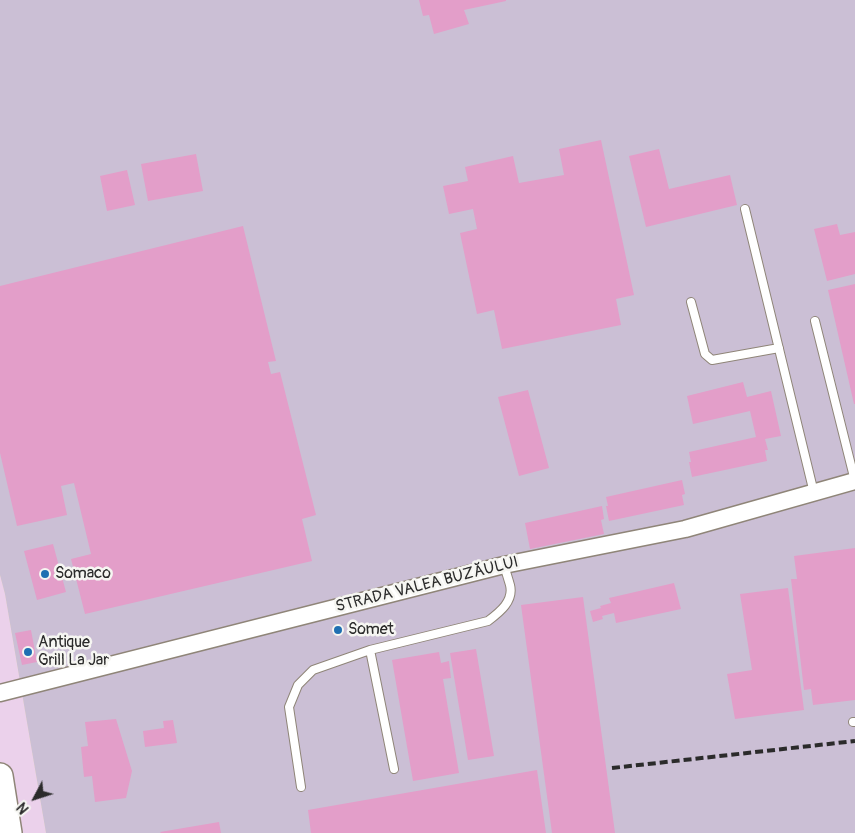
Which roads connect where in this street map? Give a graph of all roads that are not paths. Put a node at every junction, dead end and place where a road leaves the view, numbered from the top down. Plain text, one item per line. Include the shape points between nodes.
1 (745, 209) dead end
2 (691, 302) dead end
3 (815, 321) dead end
4 (779, 348) junction
5 (855, 481) edge
6 (814, 493) junction
7 (504, 565) junction
8 (370, 650) junction
9 (0, 693) edge
10 (394, 769) dead end
11 (0, 776) edge
12 (301, 787) dead end
13 (9, 833) edge

1 - 4 lane
2 - 4 lane via 705,354 712,360
3 - 5 lane
4 - 6 lane
5 - 6 street, STRADA VALEA BUZĂULUI
6 - 7 street, STRADA VALEA BUZĂULUI via 685,529
7 - 8 lane via 511,587 507,603 488,621
7 - 9 street, STRADA VALEA BUZĂULUI
8 - 10 lane
8 - 12 lane via 313,670 298,685 289,707
11 - 13 main road

